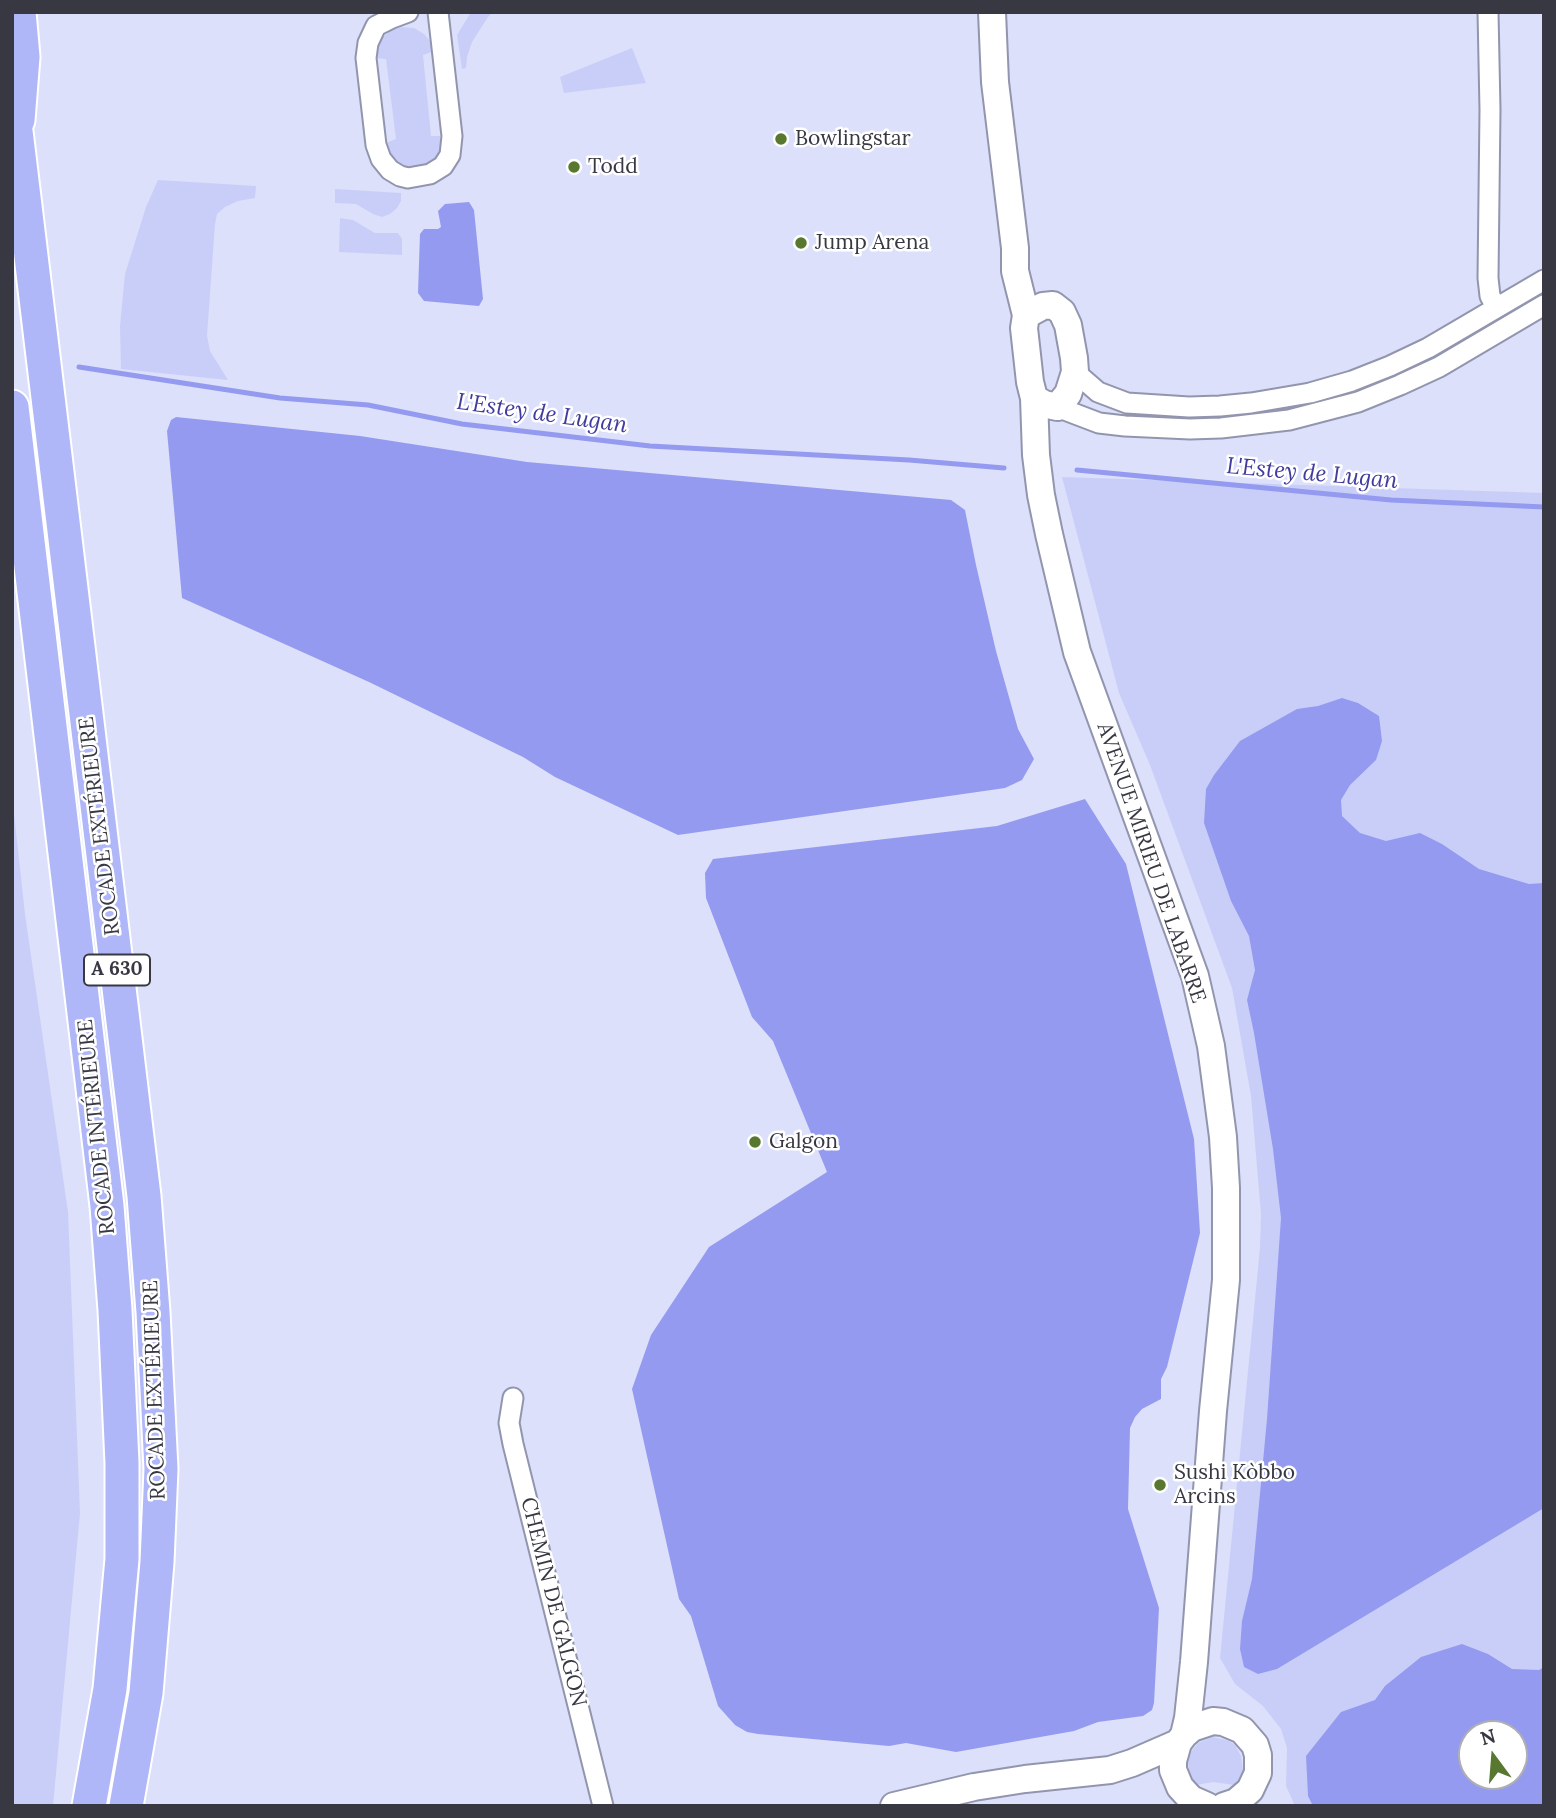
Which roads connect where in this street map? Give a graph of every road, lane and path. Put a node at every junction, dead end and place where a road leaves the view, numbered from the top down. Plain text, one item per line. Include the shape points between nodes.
1 (19, 12) edge
2 (408, 12) edge
3 (438, 12) edge
4 (992, 12) edge
5 (1488, 12) edge
6 (12, 99) edge
7 (17, 137) junction
8 (1014, 248) junction
9 (1544, 280) edge
10 (1544, 305) edge
11 (1053, 306) junction
12 (1496, 307) junction
13 (1026, 315) junction
14 (1075, 372) junction
15 (1310, 393) junction
16 (1045, 402) junction
17 (12, 407) edge
18 (1315, 414) junction
19 (513, 1398) dead end
20 (1194, 1662) junction
21 (1234, 1725) junction
22 (1181, 1739) junction
23 (1110, 1770) junction
24 (1258, 1773) junction
25 (1180, 1787) junction
26 (89, 1806) edge
27 (126, 1806) edge
28 (603, 1806) edge
29 (894, 1806) edge
30 (1207, 1806) edge
31 (1224, 1806) edge
32 (1265, 1806) edge

1 - 7 highway via 23,57
2 - 3 street via 376,26 366,58 376,145 390,170 408,178 430,174 450,155 452,136
4 - 8 main road, AVENUE MIRIEU DE LABARRE via 995,82
5 - 12 street via 1488,278
6 - 7 highway, ROCADE EXTÉRIEURE / A 630
7 - 27 highway, ROCADE EXTÉRIEURE / A 630 via 141,1169 153,1312 160,1469 157,1562 146,1693
8 - 11 main road, AVENUE MIRIEU DE LABARRE via 1028,276
8 - 13 main road, AVENUE MIRIEU DE LABARRE
9 - 12 street
10 - 18 street via 1439,367 1358,402
11 - 13 main road
11 - 14 main road, AVENUE MIRIEU DE LABARRE via 1068,325
12 - 15 street via 1390,366
13 - 16 main road, AVENUE MIRIEU DE LABARRE via 1030,382
14 - 15 street via 1098,392 1127,403 1220,406
14 - 16 main road via 1068,394
15 - 18 street
16 - 18 street via 1105,424 1190,429 1256,425
16 - 20 main road, AVENUE MIRIEU DE LABARRE via 1036,451 1041,495 1077,652 1195,976 1211,1046 1223,1137 1226,1280
17 - 26 highway, ROCADE INTÉRIEURE / A 630 via 107,1206 115,1310 122,1559 110,1689
19 - 28 street, CHEMIN DE GALGON via 509,1423 513,1444
20 - 21 main road, AVENUE MIRIEU DE LABARRE via 1208,1697
20 - 22 main road, AVENUE MIRIEU DE LABARRE
21 - 22 main road via 1202,1723
21 - 24 main road, AVENUE MIRIEU DE LABARRE via 1255,1745
22 - 23 main road
22 - 25 main road, AVENUE MIRIEU DE LABARRE via 1173,1761
23 - 25 main road via 1154,1776
23 - 29 main road via 974,1787
24 - 31 main road via 1244,1797
24 - 32 main road
25 - 30 main road

